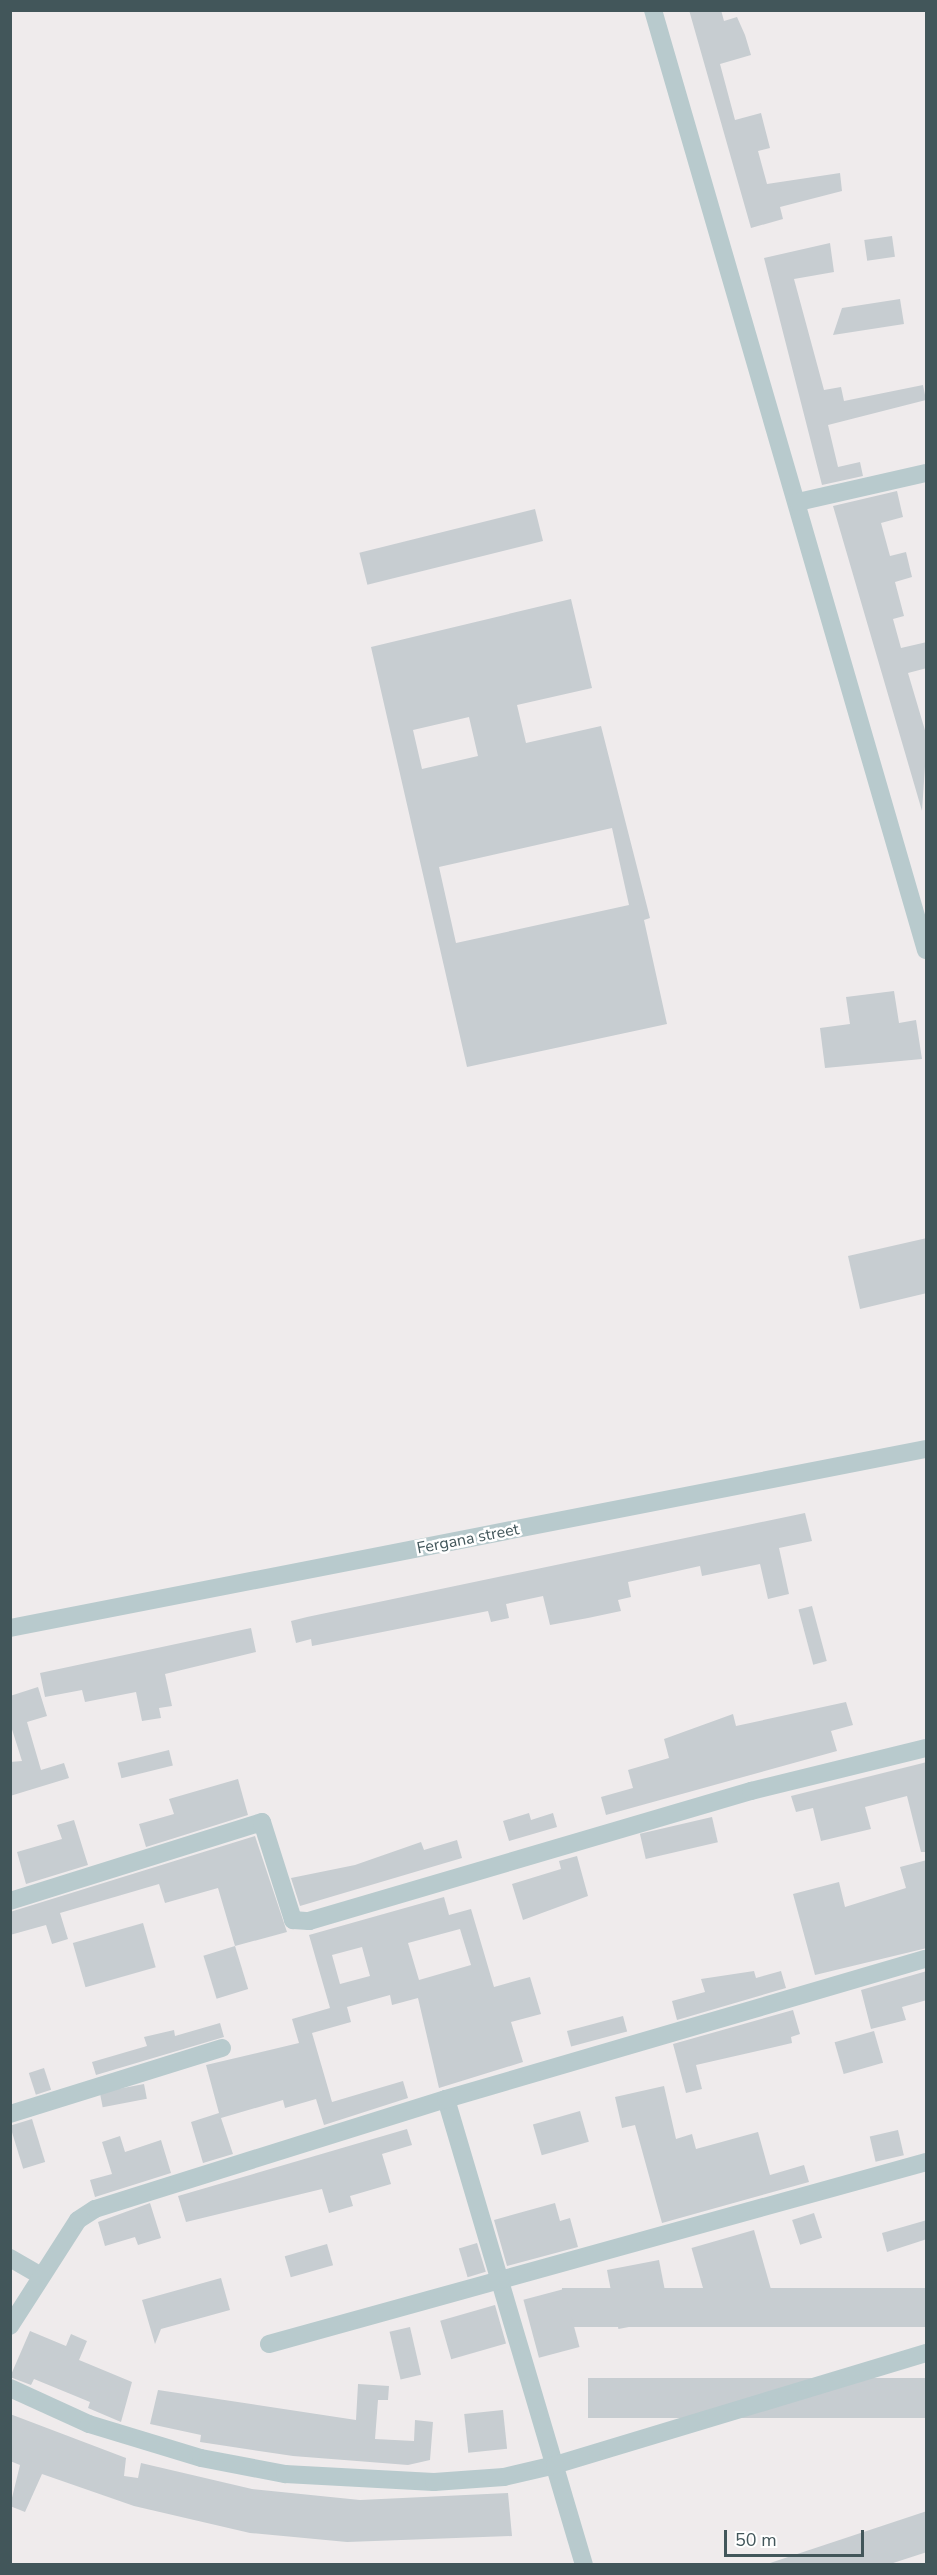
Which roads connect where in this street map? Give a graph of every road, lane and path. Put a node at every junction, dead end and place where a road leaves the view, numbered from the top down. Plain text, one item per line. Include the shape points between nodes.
1 (653, 10) edge
2 (927, 473) edge
3 (798, 502) junction
4 (927, 950) edge
5 (927, 1449) edge
6 (10, 1628) edge
7 (927, 1748) edge
8 (10, 1901) edge
9 (927, 1959) edge
10 (222, 2048) dead end
11 (446, 2099) junction
12 (10, 2114) edge
13 (927, 2162) edge
14 (10, 2258) edge
15 (39, 2276) junction
16 (500, 2280) junction
17 (10, 2326) edge
18 (269, 2344) dead end
19 (927, 2353) edge
20 (10, 2388) edge
21 (555, 2465) junction
22 (584, 2565) edge

1 - 3 street
2 - 3 street
3 - 4 street
5 - 6 street, Fergana street
7 - 8 street via 751,1791 309,1921 293,1920 262,1822
9 - 11 street
10 - 12 street
11 - 15 street via 95,2210 78,2220
11 - 16 street
13 - 16 street
14 - 15 street
15 - 17 street
16 - 18 street
16 - 21 street
19 - 21 street
20 - 21 street via 89,2424 201,2458 285,2474 434,2482 504,2477
21 - 22 street

